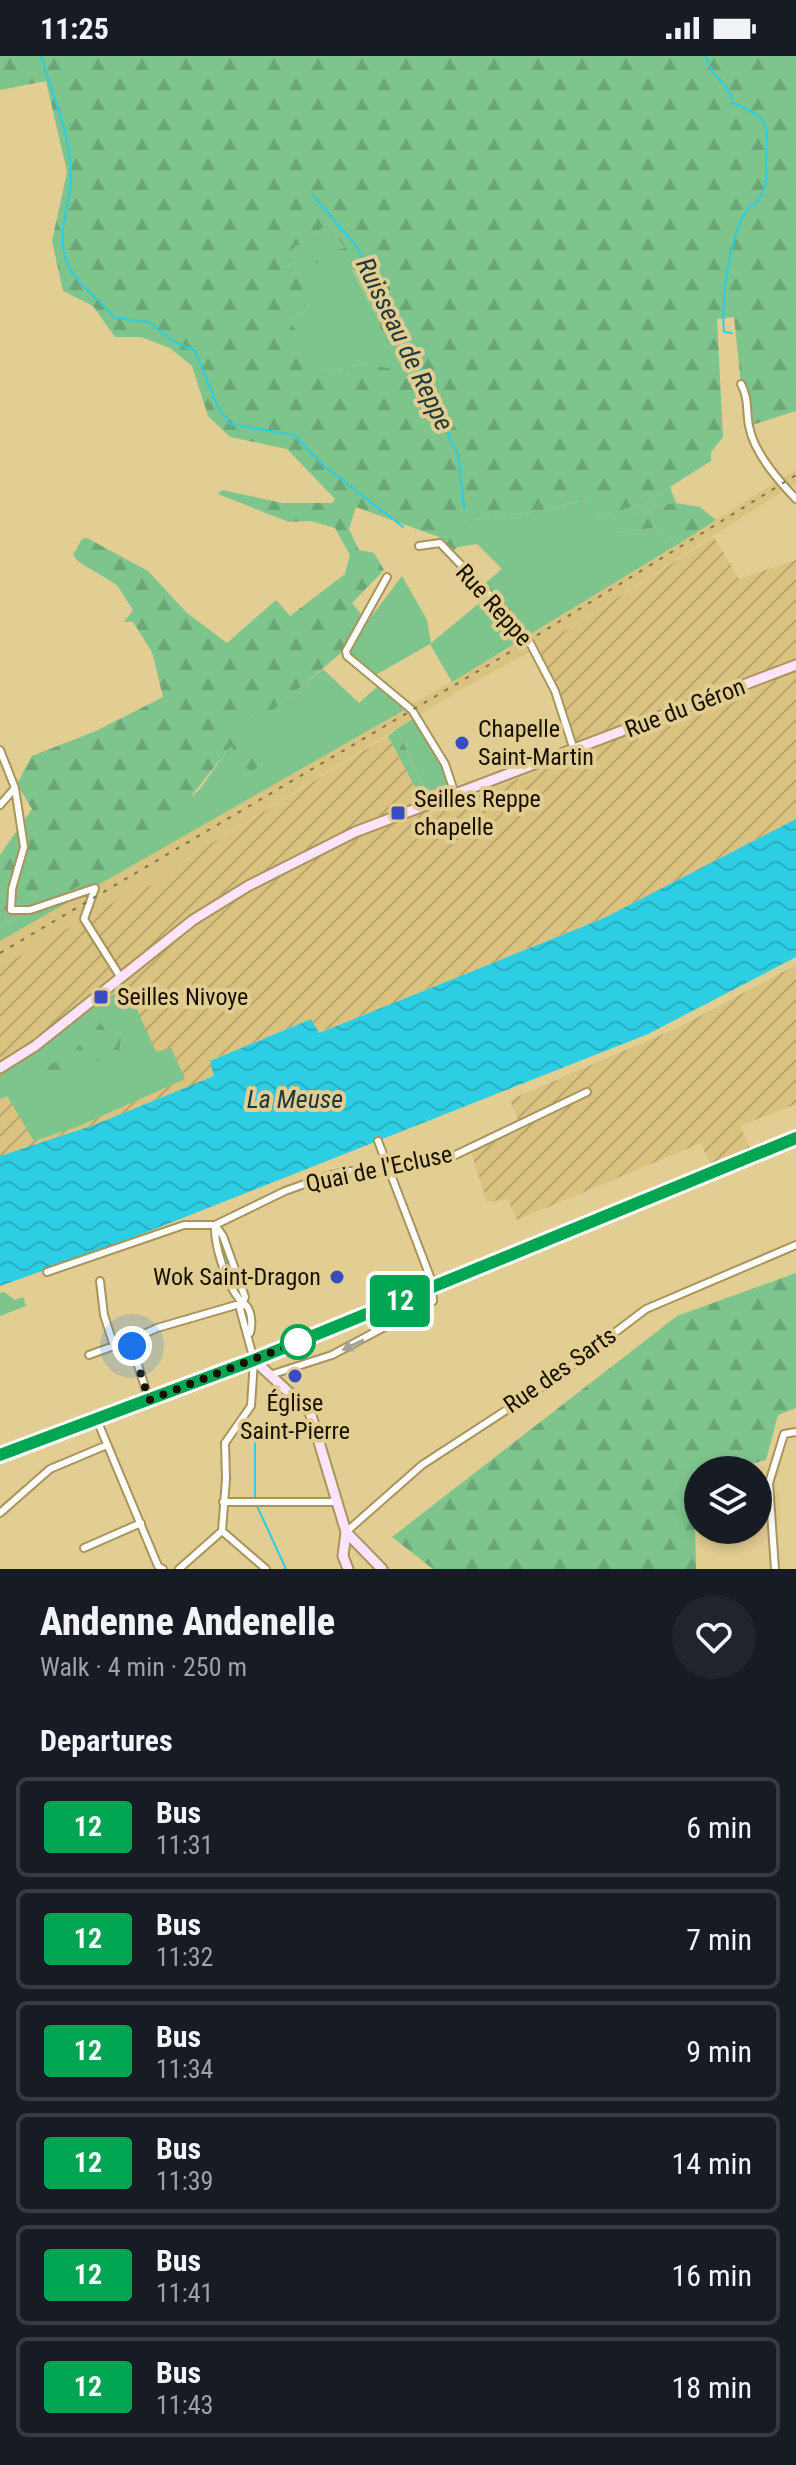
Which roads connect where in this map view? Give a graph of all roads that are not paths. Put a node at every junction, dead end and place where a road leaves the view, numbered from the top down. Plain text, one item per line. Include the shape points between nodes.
1 (741, 384) dead end
2 (796, 499) edge
3 (419, 546) dead end
4 (387, 577) dead end
5 (796, 665) edge
6 (0, 750) edge
7 (574, 750) junction
8 (15, 788) junction
9 (455, 794) junction
10 (0, 805) edge
11 (121, 978) junction
12 (0, 1068) edge
13 (587, 1092) dead end
14 (796, 1138) edge
15 (378, 1141) dead end
16 (389, 1172) junction
17 (215, 1225) junction
18 (796, 1245) edge
19 (47, 1272) dead end
20 (100, 1281) dead end
21 (433, 1287) junction
22 (243, 1303) junction
23 (133, 1339) junction
24 (114, 1346) junction
25 (89, 1355) dead end
26 (254, 1360) junction
27 (270, 1375) junction
28 (149, 1400) junction
29 (97, 1420) junction
30 (796, 1432) edge
31 (107, 1445) junction
32 (0, 1455) edge
33 (223, 1502) junction
34 (338, 1502) junction
35 (0, 1513) edge
36 (141, 1523) junction
37 (222, 1531) junction
38 (346, 1532) junction
39 (84, 1548) dead end
40 (163, 1569) edge
41 (179, 1569) edge
42 (266, 1569) edge
43 (348, 1569) edge
44 (382, 1569) edge
45 (775, 1569) edge

1 - 2 street via 756,447
3 - 7 street, Rue Reppe via 440,543 519,626 555,691
4 - 9 street via 347,656 412,710 445,764
5 - 7 main road, Rue du Géron
6 - 8 street
7 - 9 main road
8 - 10 street
8 - 11 street via 24,847 11,910 30,910 95,888 84,919
9 - 11 main road via 355,832 248,886 193,920
11 - 12 main road
13 - 16 street, Quai de l'Ecluse via 447,1159
14 - 21 main road
15 - 16 street
16 - 17 street, Quai de l'Ecluse via 327,1176
16 - 21 street
17 - 19 street via 184,1225
17 - 22 street
18 - 38 street, Rue des Sarts via 646,1309 551,1381 422,1465
20 - 24 street
21 - 26 main road
21 -> 27 street via 433,1301 405,1318 332,1355
22 - 23 street
22 - 26 street via 240,1309
23 - 24 street
23 - 28 street
24 - 25 street
26 - 27 main road
26 - 28 main road
26 - 33 street via 251,1406 227,1437
27 - 34 main road via 310,1412
28 - 29 main road
29 - 31 street
29 - 32 main road
30 - 45 street via 784,1434 769,1483
31 - 35 street via 50,1469
31 - 36 street
33 - 34 street
33 - 37 street
34 - 38 main road
36 - 39 street
36 - 40 street
37 - 41 street
37 - 42 street
38 - 43 main road via 343,1556
38 - 44 main road

